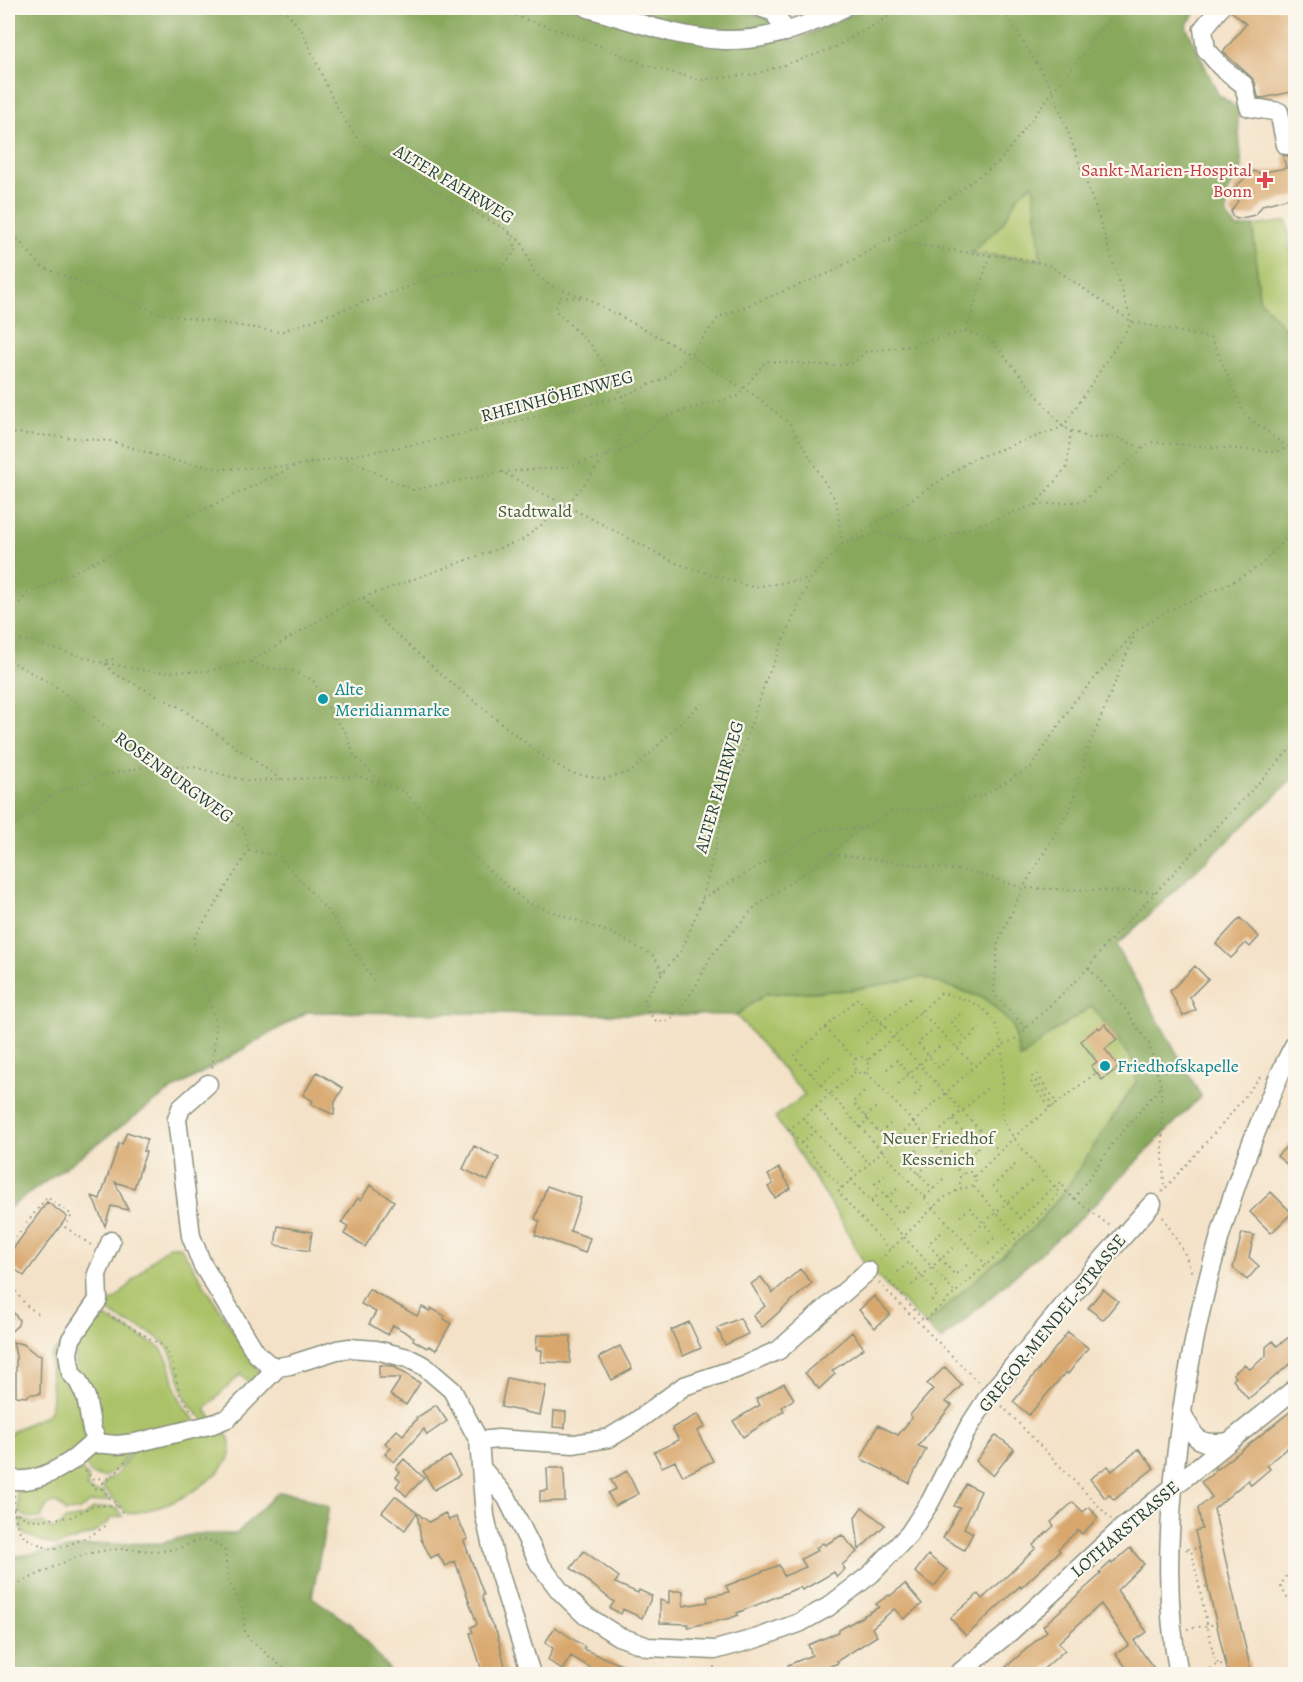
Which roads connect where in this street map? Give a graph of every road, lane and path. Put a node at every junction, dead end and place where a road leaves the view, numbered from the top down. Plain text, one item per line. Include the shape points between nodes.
1 (275, 8) edge
2 (588, 8) edge
3 (762, 8) edge
4 (843, 8) edge
5 (1003, 8) edge
6 (1117, 8) edge
7 (1220, 8) edge
8 (786, 32) junction
9 (1053, 91) junction
10 (1286, 145) dead end
11 (507, 230) junction
12 (8, 232) edge
13 (888, 239) junction
14 (990, 255) junction
15 (588, 299) junction
16 (1132, 322) junction
17 (966, 331) junction
18 (690, 355) junction
19 (744, 389) junction
20 (623, 396) junction
21 (1063, 427) junction
22 (1071, 430) junction
23 (8, 435) edge
24 (1296, 444) edge
25 (1287, 447) junction
26 (1143, 449) junction
27 (608, 454) junction
28 (346, 458) junction
29 (296, 466) junction
30 (502, 472) junction
31 (567, 505) junction
32 (1035, 505) junction
33 (1296, 527) edge
34 (842, 545) junction
35 (810, 579) junction
36 (363, 598) junction
37 (8, 616) edge
38 (1136, 631) junction
39 (8, 642) edge
40 (113, 659) dead end
41 (251, 661) junction
42 (8, 663) edge
43 (104, 663) junction
44 (701, 702) dead end
45 (1296, 743) edge
46 (154, 765) junction
47 (282, 780) junction
48 (383, 784) junction
49 (861, 829) junction
50 (8, 831) edge
51 (249, 850) junction
52 (831, 854) junction
53 (1023, 888) junction
54 (1155, 892) junction
55 (702, 900) junction
56 (1088, 967) junction
57 (663, 973) junction
58 (375, 983) dead end
59 (911, 998) dead end
60 (920, 1011) junction
61 (960, 1014) dead end
62 (876, 1016) junction
63 (881, 1022) junction
64 (885, 1026) junction
65 (825, 1028) junction
66 (980, 1028) dead end
67 (1026, 1028) junction
68 (857, 1031) dead end
69 (931, 1032) dead end
70 (894, 1035) junction
71 (966, 1040) junction
72 (1296, 1042) edge
73 (866, 1043) dead end
74 (942, 1044) dead end
75 (1003, 1045) junction
76 (957, 1048) junction
77 (831, 1055) dead end
78 (929, 1056) junction
79 (951, 1056) dead end
80 (855, 1059) junction
81 (868, 1060) junction
82 (919, 1065) junction
83 (841, 1066) dead end
84 (975, 1066) junction
85 (887, 1068) dead end
86 (856, 1071) junction
87 (867, 1072) junction
88 (1096, 1073) dead end
89 (811, 1074) junction
90 (909, 1074) junction
91 (1036, 1074) dead end
92 (1262, 1074) dead end
93 (1032, 1076) dead end
94 (1031, 1082) dead end
95 (208, 1084) joint
96 (821, 1084) junction
97 (898, 1084) dead end
98 (988, 1087) dead end
99 (1161, 1087) junction
100 (864, 1092) dead end
101 (946, 1093) junction
102 (830, 1094) junction
103 (912, 1098) dead end
104 (1057, 1103) junction
105 (878, 1105) dead end
106 (816, 1107) junction
107 (1052, 1107) junction
108 (963, 1112) junction
109 (803, 1118) junction
110 (867, 1118) junction
111 (953, 1120) junction
112 (914, 1122) junction
113 (890, 1124) dead end
114 (859, 1127) junction
115 (941, 1130) dead end
116 (815, 1131) junction
117 (966, 1134) junction
118 (1014, 1137) junction
119 (801, 1143) junction
120 (954, 1145) dead end
121 (917, 1150) dead end
122 (999, 1151) junction
123 (882, 1152) junction
124 (971, 1154) dead end
125 (869, 1163) junction
126 (930, 1163) dead end
127 (1015, 1165) dead end
128 (918, 1174) junction
129 (962, 1174) junction
130 (856, 1175) junction
131 (885, 1175) dead end
132 (975, 1176) junction
133 (944, 1178) dead end
134 (851, 1180) junction
135 (1031, 1181) dead end
136 (973, 1186) junction
137 (963, 1187) junction
138 (1054, 1187) junction
139 (842, 1188) junction
140 (897, 1190) dead end
141 (933, 1190) junction
142 (881, 1192) junction
143 (1158, 1197) junction
144 (887, 1198) junction
145 (924, 1198) junction
146 (1074, 1199) junction
147 (871, 1201) junction
148 (910, 1203) dead end
149 (1007, 1203) junction
150 (933, 1208) junction
151 (995, 1213) junction
152 (960, 1216) dead end
153 (983, 1223) junction
154 (941, 1233) dead end
155 (971, 1233) dead end
156 (1123, 1235) junction
157 (904, 1236) junction
158 (1017, 1236) junction
159 (987, 1244) dead end
160 (8, 1247) edge
161 (954, 1247) dead end
162 (108, 1248) joint
163 (890, 1250) junction
164 (940, 1260) junction
165 (968, 1264) dead end
166 (986, 1265) junction
167 (932, 1267) junction
168 (871, 1268) junction
169 (898, 1272) dead end
170 (923, 1276) junction
171 (8, 1282) edge
172 (912, 1285) dead end
173 (955, 1292) junction
174 (98, 1300) junction
175 (1202, 1300) junction
176 (928, 1304) dead end
177 (40, 1316) dead end
178 (278, 1367) junction
179 (1296, 1388) edge
180 (990, 1394) junction
181 (1181, 1411) junction
182 (204, 1427) junction
183 (479, 1442) junction
184 (1229, 1442) junction
185 (135, 1443) junction
186 (99, 1444) junction
187 (483, 1470) junction
188 (87, 1471) dead end
189 (8, 1479) edge
190 (93, 1479) junction
191 (103, 1483) junction
192 (1173, 1487) junction
193 (102, 1489) junction
194 (14, 1505) dead end
195 (117, 1505) junction
196 (8, 1506) edge
197 (15, 1513) junction
198 (125, 1515) dead end
199 (108, 1524) dead end
200 (1121, 1529) junction
201 (1200, 1548) dead end
202 (1168, 1549) junction
203 (1188, 1549) junction
204 (1296, 1569) edge
205 (8, 1586) edge
206 (1208, 1586) dead end
207 (1199, 1588) junction
208 (1296, 1614) edge
209 (1217, 1623) dead end
210 (1208, 1626) junction
211 (1172, 1631) junction
212 (1226, 1662) dead end
213 (1219, 1664) junction
214 (290, 1674) edge
215 (531, 1674) edge
216 (958, 1674) edge
217 (1179, 1674) edge
218 (1207, 1674) edge

1 - 11 path, ALTER FAHRWEG via 287,12 302,31 335,104 359,140 455,202
2 - 8 street via 697,39 752,40
3 - 8 street via 774,12
4 - 8 street
5 - 9 path
6 - 9 path, RHEINHÖHENWEG
7 - 10 street via 1203,29 1206,49 1244,85 1249,107 1279,112
9 - 13 path, RHEINHÖHENWEG via 999,162
9 - 16 path
11 - 12 path via 517,249 502,268 450,272 280,332 162,314 42,267
11 - 15 path, ALTER FAHRWEG via 522,243 534,272 549,285
13 - 14 path
13 - 18 path, RHEINHÖHENWEG via 832,272 719,317
14 - 16 path via 1051,266
14 - 17 path
15 - 18 path, ALTER FAHRWEG
15 - 20 path via 560,297 555,310 592,346
16 - 21 path
16 - 25 path via 1210,338 1245,415
17 - 19 path via 910,346 866,352 852,363 836,366 766,361
17 - 21 path via 992,341
18 - 19 path, ALTER FAHRWEG
18 - 20 path, RHEINHÖHENWEG via 665,378
19 - 27 path via 738,396 661,419 625,450
19 - 34 path, ALTER FAHRWEG via 790,424 837,503
20 - 27 path via 628,421
20 - 28 path, RHEINHÖHENWEG
21 - 22 path
21 - 34 path via 973,459
22 - 26 path via 1089,438 1116,437
22 - 32 path via 1067,466
23 - 29 path via 110,441 170,460 223,469
24 - 25 path
25 - 26 path via 1275,452 1150,442
26 - 32 path via 1084,501
27 - 30 path via 567,467
27 - 31 path
28 - 29 path, RHEINHÖHENWEG
28 - 30 path via 412,490
29 - 37 path, RHEINHÖHENWEG via 27,594
30 - 31 path
31 - 35 path via 676,563 752,587
31 - 36 path via 522,540
32 - 34 path via 929,542 878,533
33 - 38 path, ALTER FAHRWEG via 1260,566 1165,612
34 - 35 path, ALTER FAHRWEG
35 - 55 path, ALTER FAHRWEG via 766,680 731,784
36 - 41 path
36 - 44 path via 386,625 442,675 537,752 570,773 604,779 632,771
38 - 49 path, ALTER FAHRWEG via 1074,702 1031,767 984,795 930,810 891,812
38 - 53 path via 1087,751 1071,807
39 - 43 path via 25,640
40 - 43 path
41 - 43 path via 197,672 154,672
41 - 48 path via 293,671 313,681 347,734 354,756
42 - 46 path, ROSENBURGWEG via 55,686
43 - 47 path via 115,674 181,708
45 - 54 path
46 - 47 path via 194,766 248,782
46 - 50 path via 102,776 55,793
46 - 51 path, ROSENBURGWEG via 244,829
47 - 48 path via 357,776
48 - 57 path via 404,791 526,902 611,933 654,956
49 - 52 path, ALTER FAHRWEG
49 - 55 path via 822,829
51 - 58 path via 279,856 332,916
51 - 95 path via 195,937 194,946 216,1026
52 - 53 path via 973,872
52 - 57 path, ALTER FAHRWEG via 755,907 711,956 695,988 670,1021 656,1021 648,1012 645,999
53 - 54 path
53 - 67 path via 998,942 994,994
54 - 56 path
55 - 57 path, ALTER FAHRWEG via 682,950
56 - 67 path
56 - 99 path via 1149,1044
59 - 63 path
60 - 70 path
60 - 75 path via 941,993 965,998 989,1015 999,1029
60 - 76 path
61 - 71 path via 951,1022
62 - 63 path
62 - 65 path via 858,998
62 - 68 path
63 - 64 path
64 - 70 path
64 - 73 path
65 - 80 path
65 - 89 path via 794,1056
66 - 71 path
67 - 75 path
69 - 78 path via 918,1043
70 - 81 path
70 - 82 path
71 - 76 path
72 - 175 street via 1249,1148
74 - 78 path
75 - 84 path
75 - 118 path via 1002,1117
76 - 84 path
77 - 89 path
78 - 79 path via 939,1068
78 - 82 path
80 - 81 path
80 - 86 path
81 - 87 path
82 - 90 path
82 - 101 path
83 - 96 path
84 - 101 path
85 - 90 path via 897,1060
86 - 87 path
86 - 102 path
87 - 112 path
88 - 104 path
89 - 96 path
90 - 97 path
90 - 103 path via 922,1088
91 - 104 path
92 - 143 path
93 - 107 path
94 - 107 path
95 - 178 street via 181,1107 177,1119 191,1236 202,1264 256,1353
96 - 102 path
98 - 108 path
99 - 143 path
99 - 146 path via 1114,1142
100 - 110 path via 853,1102
101 - 108 path
101 - 112 path
102 - 106 path
102 - 114 path
104 - 107 path
105 - 110 path
106 - 109 path
106 - 125 path
107 - 118 path
108 - 111 path
108 - 122 path
109 - 116 path
109 - 119 path via 789,1130
110 - 113 path via 879,1133
110 - 114 path
111 - 115 path
111 - 117 path
112 - 123 path
112 - 129 path
114 - 123 path
116 - 119 path
116 - 130 path
117 - 120 path
117 - 124 path via 978,1148
118 - 122 path
118 - 138 path
119 - 139 path
121 - 128 path via 906,1160
122 - 132 path
123 - 125 path
123 - 145 path
125 - 130 path
126 - 128 path
127 - 149 path via 993,1186
128 - 141 path
129 - 132 path via 971,1172
129 - 137 path via 959,1181
130 - 134 path
131 - 142 path via 875,1184
132 - 136 path
133 - 141 path
134 - 139 path
134 - 147 path
135 - 149 path
136 - 137 path
136 - 151 path
137 - 150 path
138 - 146 path via 1061,1182
138 - 149 path via 1020,1218
138 - 158 path via 1059,1193
139 - 163 path via 838,1192
140 - 144 path
141 - 145 path
142 - 144 path
142 - 147 path
143 - 156 street, GREGOR-MENDEL-STRASSE
143 - 175 path
144 - 148 path via 900,1213
145 - 150 path
146 - 156 path
147 - 157 path
149 - 151 path
150 - 157 path
150 - 166 path
151 - 153 path
151 - 158 path
152 - 153 path via 970,1208
153 - 155 path
153 - 159 path via 996,1237
154 - 164 path via 928,1245
156 - 180 street, GREGOR-MENDEL-STRASSE
157 - 163 path
157 - 167 path
158 - 166 path
160 - 162 path via 46,1197 72,1215 65,1227
161 - 164 path
162 - 174 street via 97,1274
163 - 168 path
164 - 165 path via 955,1275
164 - 167 path
166 - 173 path
167 - 170 path
167 - 173 path
168 - 173 path via 924,1321
168 - 180 path
168 - 183 street via 780,1350 684,1386 609,1438 574,1444
169 - 170 path via 909,1262
170 - 172 path
170 - 176 path via 938,1293
171 - 177 path
174 - 182 path via 104,1311 163,1346 172,1361 180,1394
174 - 186 street via 71,1339 68,1353 71,1373 86,1397 92,1430
175 - 181 street
178 - 182 street via 228,1418
178 - 183 street via 350,1348 408,1358 431,1371 452,1390
179 - 184 street, LOTHARSTRASSE
180 - 187 street, GREGOR-MENDEL-STRASSE via 909,1534 871,1574 828,1607 799,1623 715,1650 648,1647 618,1636 585,1615 539,1563 507,1498
180 - 200 path
181 - 184 street via 1192,1434 1201,1442
181 - 192 street
182 - 185 street
183 - 187 street
184 - 192 street, LOTHARSTRASSE
185 - 186 street
185 - 191 path via 117,1472
186 - 189 street via 94,1443 71,1461 43,1475
187 - 215 street via 485,1516 494,1556
188 - 190 path
190 - 191 path
190 - 193 path via 93,1488
191 - 193 path
192 - 200 street, LOTHARSTRASSE
192 - 202 street
193 - 195 path
194 - 197 path
195 - 197 path via 92,1506 71,1517 26,1519
195 - 198 path
196 - 197 path
197 - 199 path via 21,1536 52,1550 89,1537
200 - 216 street, LOTHARSTRASSE via 1011,1631
201 - 203 path
202 - 203 path
202 - 211 street
203 - 207 path
204 - 208 path via 1284,1578 1281,1587
205 - 214 path via 82,1554 116,1549 168,1551 197,1540 209,1541 225,1551 228,1580 243,1606 248,1638
206 - 207 path
207 - 210 path
209 - 210 path
210 - 211 path
210 - 213 path via 1215,1661
211 - 217 street
212 - 213 path
213 - 218 path

